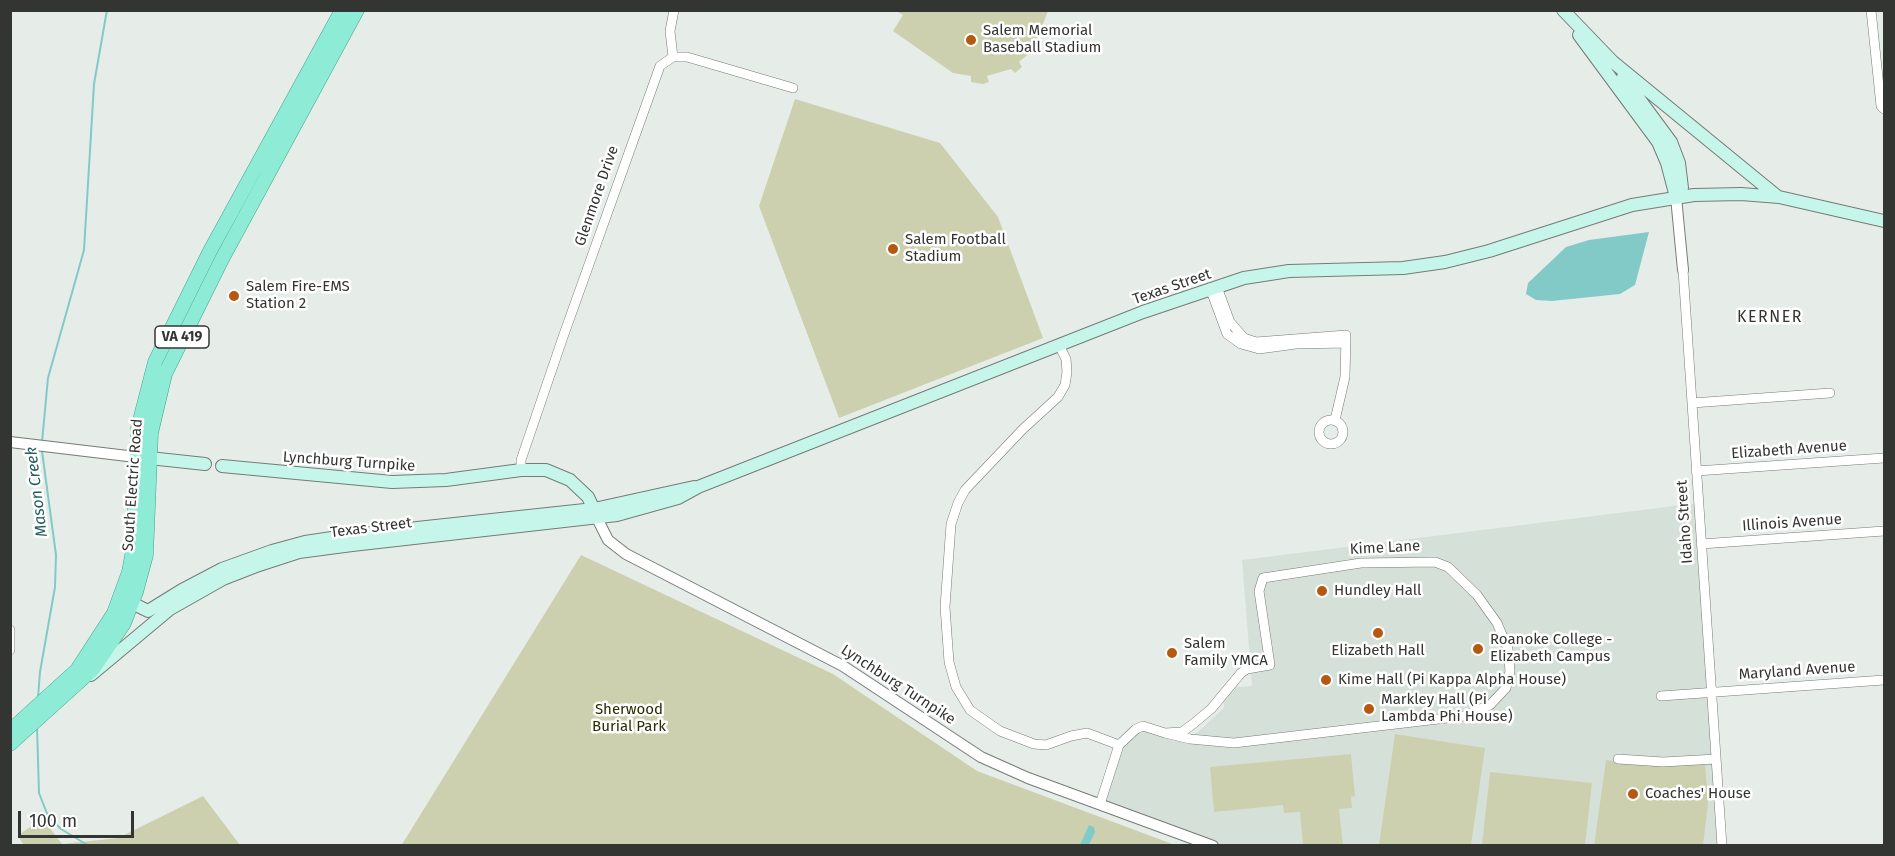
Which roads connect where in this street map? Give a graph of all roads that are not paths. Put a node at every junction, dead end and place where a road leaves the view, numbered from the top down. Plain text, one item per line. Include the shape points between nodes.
1 (342, 10) edge
2 (357, 10) edge
3 (674, 10) edge
4 (1563, 10) edge
5 (1871, 10) edge
6 (673, 57) junction
7 (1613, 62) junction
8 (793, 88) dead end
9 (1884, 109) edge
10 (1676, 197) junction
11 (1779, 197) junction
12 (1884, 221) edge
13 (1683, 270) joint
14 (1214, 287) junction
15 (1059, 345) junction
16 (1830, 393) dead end
17 (1692, 403) junction
18 (1335, 420) dead end
19 (14, 442) edge
20 (143, 457) junction
21 (1884, 458) edge
22 (205, 464) dead end
23 (222, 466) dead end
24 (521, 470) junction
25 (1696, 471) junction
26 (596, 513) junction
27 (1884, 531) edge
28 (1701, 544) junction
29 (132, 603) junction
30 (10, 630) edge
31 (10, 650) edge
32 (1884, 680) edge
33 (80, 683) junction
34 (1711, 692) junction
35 (57, 696) junction
36 (1661, 696) dead end
37 (10, 731) edge
38 (1165, 734) junction
39 (10, 744) edge
40 (1119, 745) junction
41 (1618, 759) dead end
42 (1716, 759) junction
43 (1100, 804) junction
44 (1213, 846) edge
45 (1722, 846) edge

1 - 20 main road, South Electric Road / VA 419 via 164,343 141,411
2 - 20 main road, South Electric Road / VA 419 via 174,351
3 - 6 street via 670,31
4 - 7 main road
4 - 10 main road via 1658,142
5 - 9 street
6 - 8 street via 687,57
6 - 24 street, Glenmore Drive via 656,73 521,460
7 - 10 main road via 1671,142 1683,188
7 - 11 main road
10 - 11 main road, Texas Street
10 - 13 street, Idaho Street
10 - 14 main road, Texas Street via 1632,205 1445,262 1403,268 1289,271
11 - 12 main road, Texas Street
13 - 17 street, Idaho Street
14 - 15 main road, Texas Street
14 - 18 street via 1227,334 1241,344 1259,349 1346,339 1345,377
15 - 26 main road, Texas Street via 678,498
15 - 40 street via 1067,372 1058,397 965,490 951,524 945,607 949,662 956,687 970,710 1000,731 1035,744 1046,745 1087,733
16 - 17 street
17 - 25 street, Idaho Street
19 - 20 street
20 - 22 main road
20 - 29 main road, South Electric Road / VA 419 via 146,555
20 - 35 main road, South Electric Road via 133,550 122,592 94,648
21 - 25 street, Elizabeth Avenue
23 - 24 main road, Lynchburg Turnpike via 392,482 446,480
24 - 26 main road, Lynchburg Turnpike via 553,471 577,487 584,503
25 - 28 street, Idaho Street
26 - 29 main road, Texas Street via 305,542 222,569 148,611
26 - 33 main road, Texas Street via 278,558 223,579 170,609
26 - 43 street, Lynchburg Turnpike via 608,540 626,554 843,666 981,757
27 - 28 street, Illinois Avenue
28 - 34 street, Idaho Street
29 - 33 main road, South Electric Road / VA 419 via 113,641
30 - 31 street
32 - 34 street, Maryland Avenue
33 - 35 main road, South Electric Road
34 - 36 street, Maryland Avenue
34 - 42 street, Idaho Street
35 - 37 main road, South Electric Road
35 - 39 main road, South Electric Road
38 - 38 street, Kime Lane via 1216,743 1246,742 1464,716 1486,707 1506,688 1510,671 1508,649 1497,623 1477,595 1448,567 1435,562 1361,563 1263,578 1259,591 1270,665 1241,673 1193,724 1182,732
38 - 40 street, Kime Lane via 1143,726 1130,732
40 - 43 street
41 - 42 street
42 - 45 street, Idaho Street
43 - 44 street, Lynchburg Turnpike

